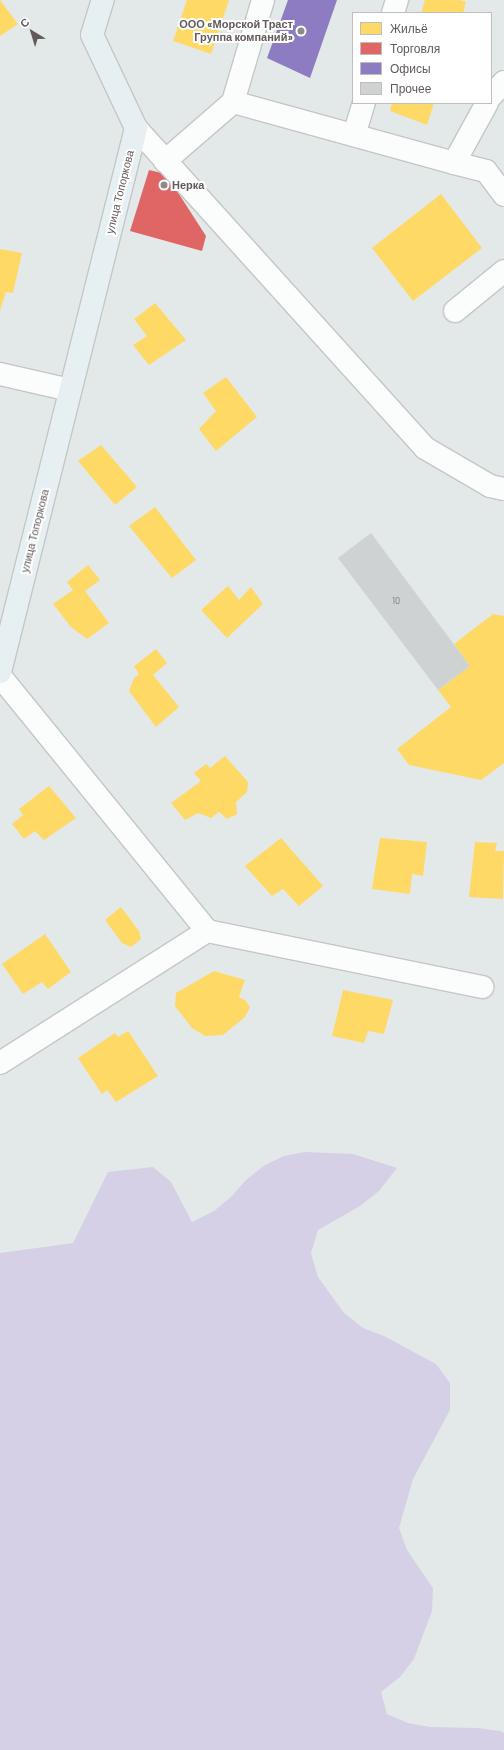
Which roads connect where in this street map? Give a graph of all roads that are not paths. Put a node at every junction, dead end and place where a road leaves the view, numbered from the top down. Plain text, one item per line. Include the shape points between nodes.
1 (102, 0) edge
2 (264, 0) edge
3 (397, 0) edge
4 (393, 12) edge
5 (504, 82) edge
6 (492, 95) edge
7 (233, 102) junction
8 (364, 104) edge
9 (486, 104) edge
10 (136, 128) junction
11 (354, 136) junction
12 (165, 161) junction
13 (454, 163) junction
14 (504, 195) edge
15 (504, 272) edge
16 (455, 311) dead end
17 (0, 374) edge
18 (70, 390) junction
19 (504, 489) edge
20 (0, 672) edge
21 (0, 676) edge
22 (207, 931) junction
23 (482, 987) dead end
24 (0, 1063) edge

1 - 10 main road via 92,35
2 - 7 street
3 - 4 street
5 - 6 street
7 - 11 street
7 - 12 street
8 - 11 street
9 - 13 street
10 - 12 street
10 - 18 main road, улица Топоркова
11 - 13 street
12 - 19 street via 425,448 490,486
13 - 14 street via 486,171
15 - 16 street
17 - 18 street
18 - 20 main road, улица Топоркова
21 - 22 street
22 - 23 street
22 - 24 street

